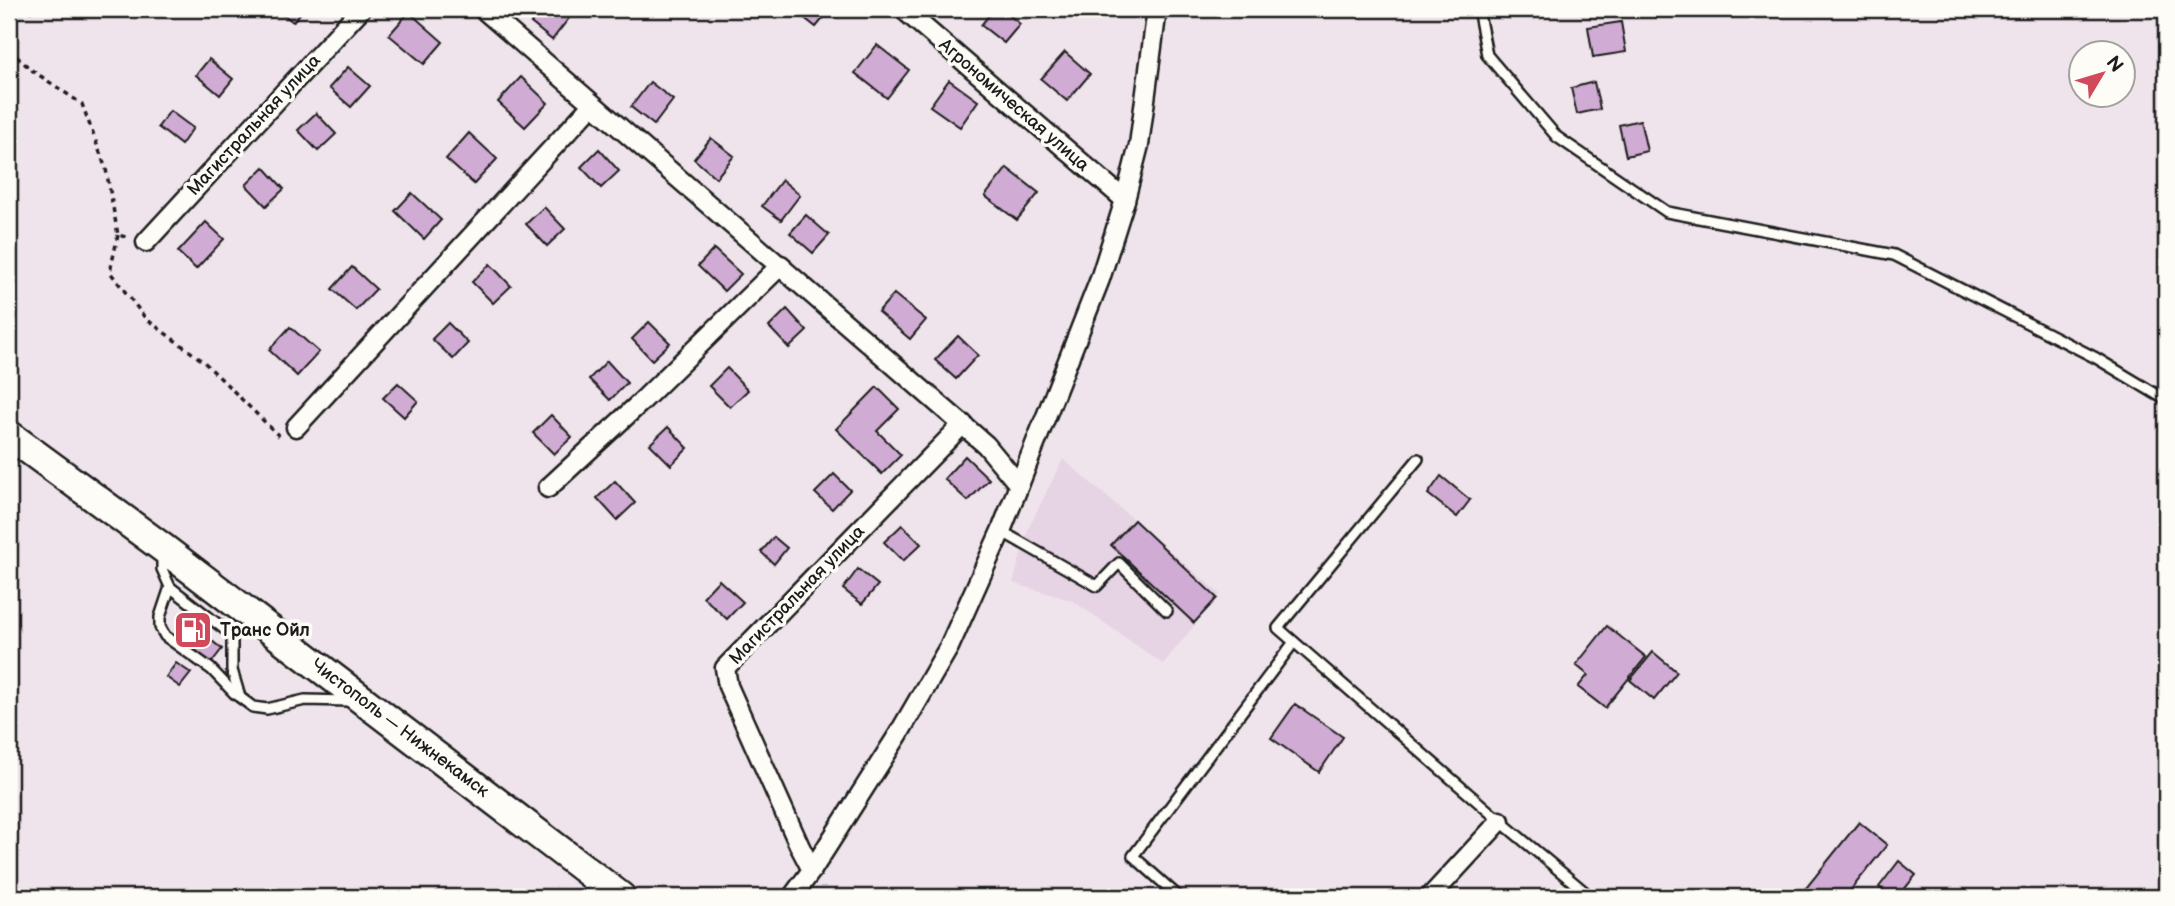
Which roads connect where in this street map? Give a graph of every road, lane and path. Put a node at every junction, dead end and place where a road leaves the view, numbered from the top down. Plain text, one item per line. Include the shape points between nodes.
1 (34, 9) edge
2 (361, 9) edge
3 (483, 9) edge
4 (903, 9) edge
5 (1157, 9) edge
6 (1478, 9) edge
7 (9, 12) edge
8 (9, 50) edge
9 (592, 104) junction
10 (1125, 200) junction
11 (118, 235) junction
12 (146, 242) joint
13 (781, 265) junction
14 (2166, 400) edge
15 (963, 424) junction
16 (296, 427) joint
17 (9, 435) edge
18 (1418, 458) dead end
19 (1018, 485) junction
20 (548, 488) dead end
21 (1001, 531) junction
22 (163, 548) junction
23 (170, 587) junction
24 (1167, 611) dead end
25 (1294, 642) junction
26 (241, 698) junction
27 (366, 703) junction
28 (1500, 821) junction
29 (812, 870) junction
30 (621, 897) edge
31 (792, 897) edge
32 (1179, 897) edge
33 (1430, 897) edge
34 (1591, 897) edge

1 - 7 path
2 - 12 street, Магистральная улица
3 - 9 street
4 - 10 street, Агрономическая улица
5 - 10 street via 1139,145
6 - 14 lane via 1487,55 1558,138 1667,212 1894,255 2096,358
8 - 11 path via 82,104 106,169
9 - 13 street
9 - 16 street
10 - 19 street via 1100,279
11 - 12 path
11 - 16 path via 110,272 146,319 203,361 280,437
13 - 15 street
13 - 20 street
15 - 19 street via 986,444
15 - 29 street, Магистральная улица via 725,668 728,686
17 - 22 main road, Чистополь — Нижнекамск
18 - 25 lane via 1278,628
19 - 21 street
21 - 24 lane via 1097,586 1119,563
21 - 29 street via 949,647
22 - 23 lane via 162,569
22 - 27 main road, Чистополь — Нижнекамск
23 - 26 lane via 232,635 232,670
23 - 26 lane via 160,617 165,636 211,668
25 - 28 lane
25 - 32 lane via 1133,856
26 - 27 lane via 253,707 267,709 305,700
27 - 30 main road, Чистополь — Нижнекамск
28 - 33 street
28 - 34 lane
29 - 31 street

